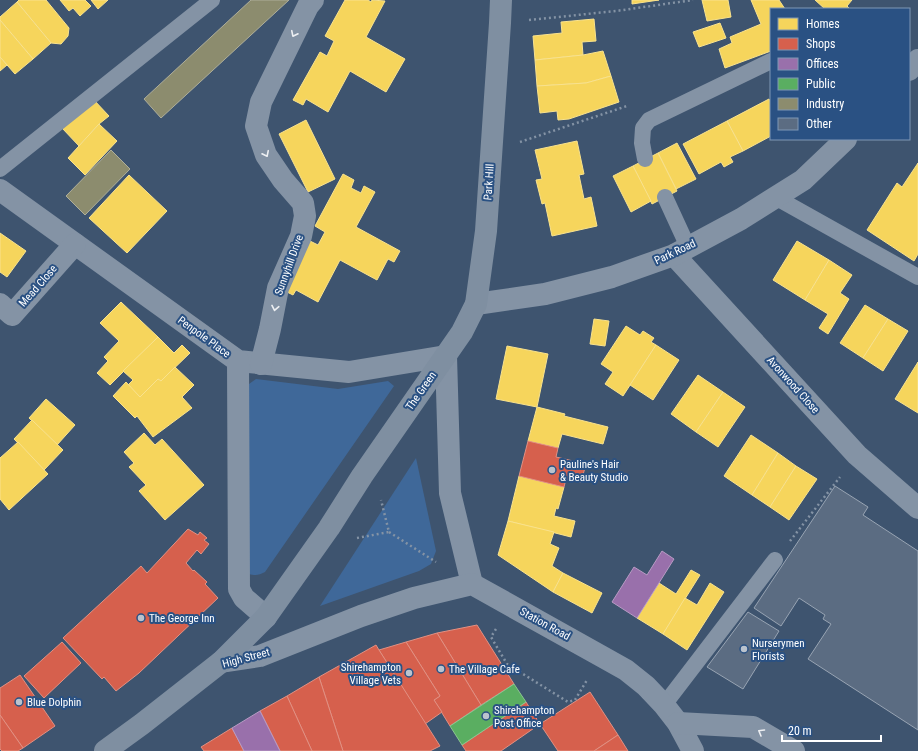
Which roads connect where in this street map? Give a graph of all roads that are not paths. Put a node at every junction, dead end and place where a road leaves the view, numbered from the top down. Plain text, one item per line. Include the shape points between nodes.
1 (212, 0) edge
2 (313, 0) edge
3 (501, 0) edge
4 (918, 60) edge
5 (770, 61) edge
6 (910, 69) edge
7 (845, 140) edge
8 (646, 159) dead end
9 (0, 169) edge
10 (0, 190) edge
11 (665, 197) dead end
12 (775, 197) junction
13 (75, 244) junction
14 (681, 251) junction
15 (918, 277) edge
16 (0, 304) edge
17 (476, 304) junction
18 (446, 356) junction
19 (238, 361) junction
20 (261, 364) junction
21 (918, 508) edge
22 (775, 560) road end
23 (472, 584) junction
24 (266, 617) junction
25 (221, 662) junction
26 (664, 705) junction
27 (678, 723) junction
28 (105, 751) edge
29 (693, 751) edge
30 (794, 751) edge

1 - 9 lane
2 -> 20 street, Sunnyhill Drive via 261,102 256,126 266,155 303,203 305,216 301,236 278,288
3 - 17 main road, Park Hill via 486,231
4 - 6 street
5 - 8 lane via 649,120 643,128 642,143
7 - 12 street, Park Road via 803,180
10 - 13 street, Penpole Place
11 - 14 lane
12 - 14 street, Park Road via 741,219
12 - 15 lane
13 - 16 street, Mead Close via 12,315
13 - 19 street, Penpole Place
14 - 17 street, Park Road via 612,277 552,292
14 - 21 street, Avonwood Close via 857,455
17 - 18 main road, Park Hill
18 - 20 street, Penpole Place via 349,372
18 - 23 street, The Green via 450,493
18 - 24 main road, The Green
19 - 20 street, Penpole Place
19 - 24 street via 239,589 244,598
22 - 26 lane
23 - 25 street, High Street via 414,598 260,656
23 - 26 street, Station Road via 626,670
24 - 25 main road, The Green
25 - 28 main road, High Street
26 - 27 street, Station Road
27 - 29 street, Station Road
30 -> 27 street via 753,727

